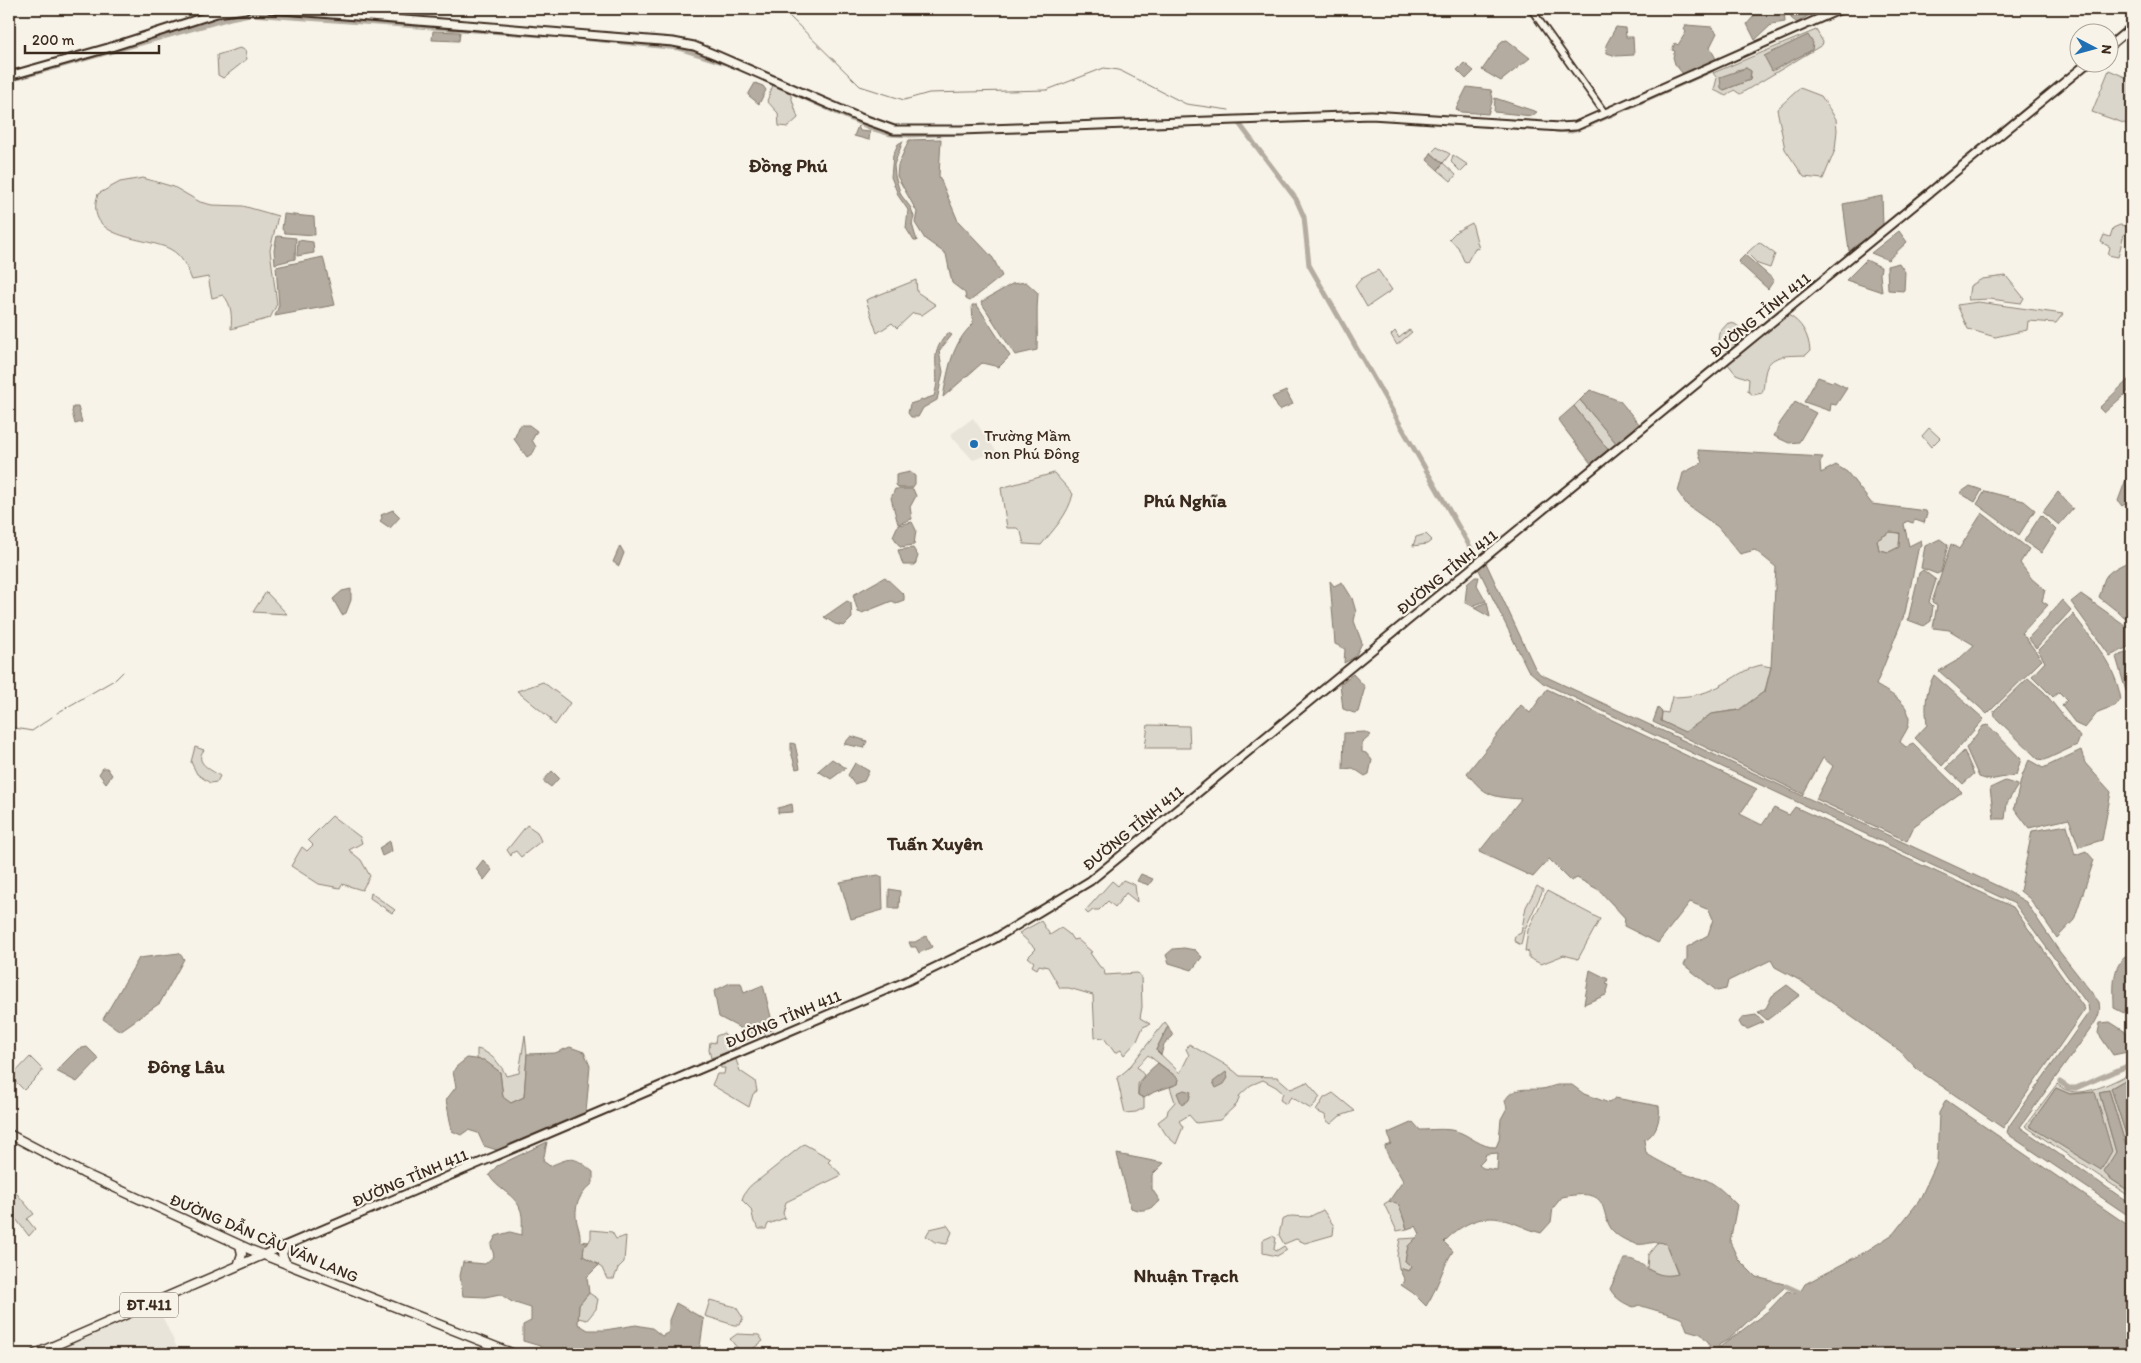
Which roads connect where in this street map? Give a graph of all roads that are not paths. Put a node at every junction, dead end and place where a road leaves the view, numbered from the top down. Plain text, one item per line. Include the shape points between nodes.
1 (245, 9) edge
2 (271, 9) edge
3 (1531, 9) edge
4 (1841, 9) edge
5 (2132, 28) edge
6 (2118, 38) edge
7 (2077, 72) edge
8 (9, 76) edge
9 (1604, 112) junction
10 (9, 1134) edge
11 (240, 1245) junction
12 (285, 1246) junction
13 (263, 1255) junction
14 (286, 1264) junction
15 (238, 1266) junction
16 (35, 1354) edge
17 (514, 1354) edge

1 - 8 main road via 217,13
2 - 9 main road via 694,46 894,130 1371,115 1560,127 1576,126
3 - 9 street
4 - 9 main road
5 - 6 main road
7 - 12 main road, ĐƯỜNG TỈNH 411 / ĐT.411 via 1090,881 1001,935 907,981
10 - 11 main road, ĐƯỜNG DẪN CẦU VĂN LANG via 83,1173
11 - 13 main road, ĐƯỜNG DẪN CẦU VĂN LANG
11 - 15 main road via 242,1254
12 - 13 main road, ĐƯỜNG TỈNH 411 / ĐT.411
12 - 14 main road via 282,1254
13 - 14 main road, ĐƯỜNG DẪN CẦU VĂN LANG
13 - 15 main road, ĐƯỜNG TỈNH 411 / ĐT.411
14 - 17 main road, ĐƯỜNG DẪN CẦU VĂN LANG
15 - 16 main road, ĐƯỜNG TỈNH 411 / ĐT.411

